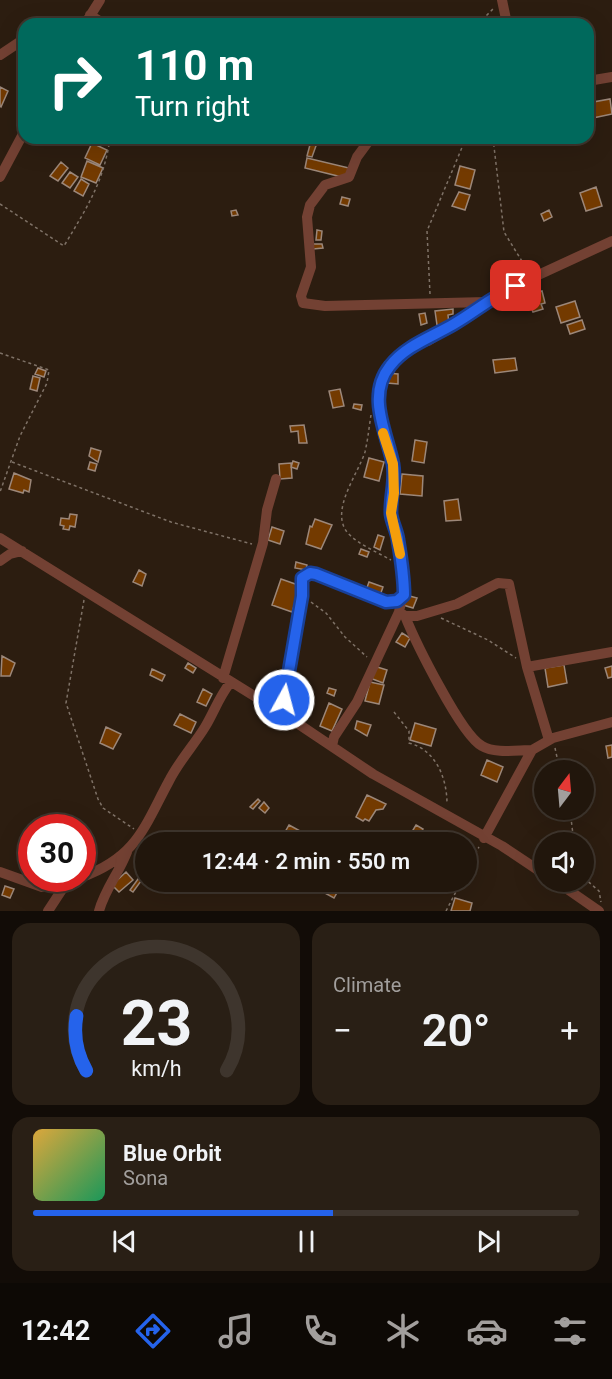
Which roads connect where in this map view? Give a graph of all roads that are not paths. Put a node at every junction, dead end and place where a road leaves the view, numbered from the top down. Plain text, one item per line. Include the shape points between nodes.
1 (100, 0) edge
2 (502, 0) edge
3 (88, 18) edge
4 (506, 18) edge
5 (18, 43) edge
6 (0, 55) edge
7 (612, 77) edge
8 (594, 80) edge
9 (18, 143) edge
10 (367, 144) edge
11 (0, 177) edge
12 (612, 241) edge
13 (486, 302) junction
14 (276, 479) dead end
15 (0, 538) edge
16 (22, 551) junction
17 (0, 561) edge
18 (402, 599) junction
19 (402, 614) junction
20 (612, 652) edge
21 (527, 665) junction
22 (227, 680) junction
23 (291, 719) junction
24 (612, 722) edge
25 (551, 739) junction
26 (332, 746) junction
27 (532, 750) junction
28 (484, 838) junction
29 (128, 849) junction
30 (534, 867) edge
31 (96, 872) edge
32 (0, 873) edge
33 (18, 881) edge
34 (63, 892) edge
35 (571, 892) edge
36 (48, 911) edge
37 (99, 911) edge
38 (599, 911) edge

1 - 3 street
2 - 4 street
5 - 6 street
7 - 8 street
9 - 11 street
10 - 13 street via 349,177 325,185 310,205 307,217 311,267 301,300 325,306
12 - 13 street
13 - 18 street via 414,345 389,367 381,383 379,409 393,464 391,513 398,539
14 - 22 street
15 - 16 street
16 - 17 street
16 - 22 street
18 - 19 street
18 - 23 street via 379,600 310,573 302,578 285,684 284,700
19 - 21 street via 417,616 434,611 498,583 507,583
19 - 26 street
19 - 27 street via 474,741 495,750
20 - 21 street
21 - 25 street
22 - 23 street
22 - 29 street via 204,729 178,764 142,833
23 - 26 street
24 - 25 street
25 - 27 street
26 - 28 street
27 - 28 street
28 - 30 street
29 - 31 street
29 - 37 street
32 - 33 street
34 - 36 street
35 - 38 street

